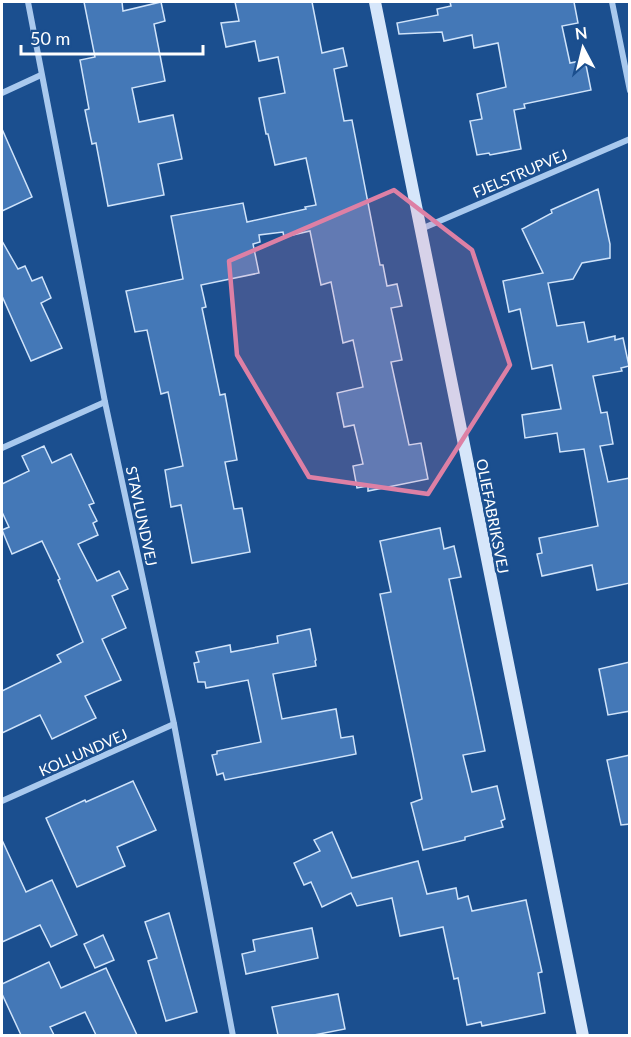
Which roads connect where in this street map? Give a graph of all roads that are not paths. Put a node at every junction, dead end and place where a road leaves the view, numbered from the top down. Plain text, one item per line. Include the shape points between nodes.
1 (28, 2) edge
2 (375, 2) edge
3 (612, 2) edge
4 (41, 75) junction
5 (630, 91) edge
6 (2, 93) edge
7 (630, 139) edge
8 (420, 229) junction
9 (105, 402) junction
10 (2, 448) edge
11 (174, 724) junction
12 (2, 801) edge
13 (231, 1034) edge
14 (583, 1035) edge

1 - 4 street, STAVLUNDVEJ
2 - 8 street, OLIEFABRIKSVEJ
3 - 5 street
4 - 6 street
4 - 9 street, STAVLUNDVEJ
7 - 8 street, FJELSTRUPVEJ
8 - 14 street, OLIEFABRIKSVEJ
9 - 10 street
9 - 11 street, STAVLUNDVEJ
11 - 12 street, KOLLUNDVEJ
11 - 13 street, STAVLUNDVEJ

